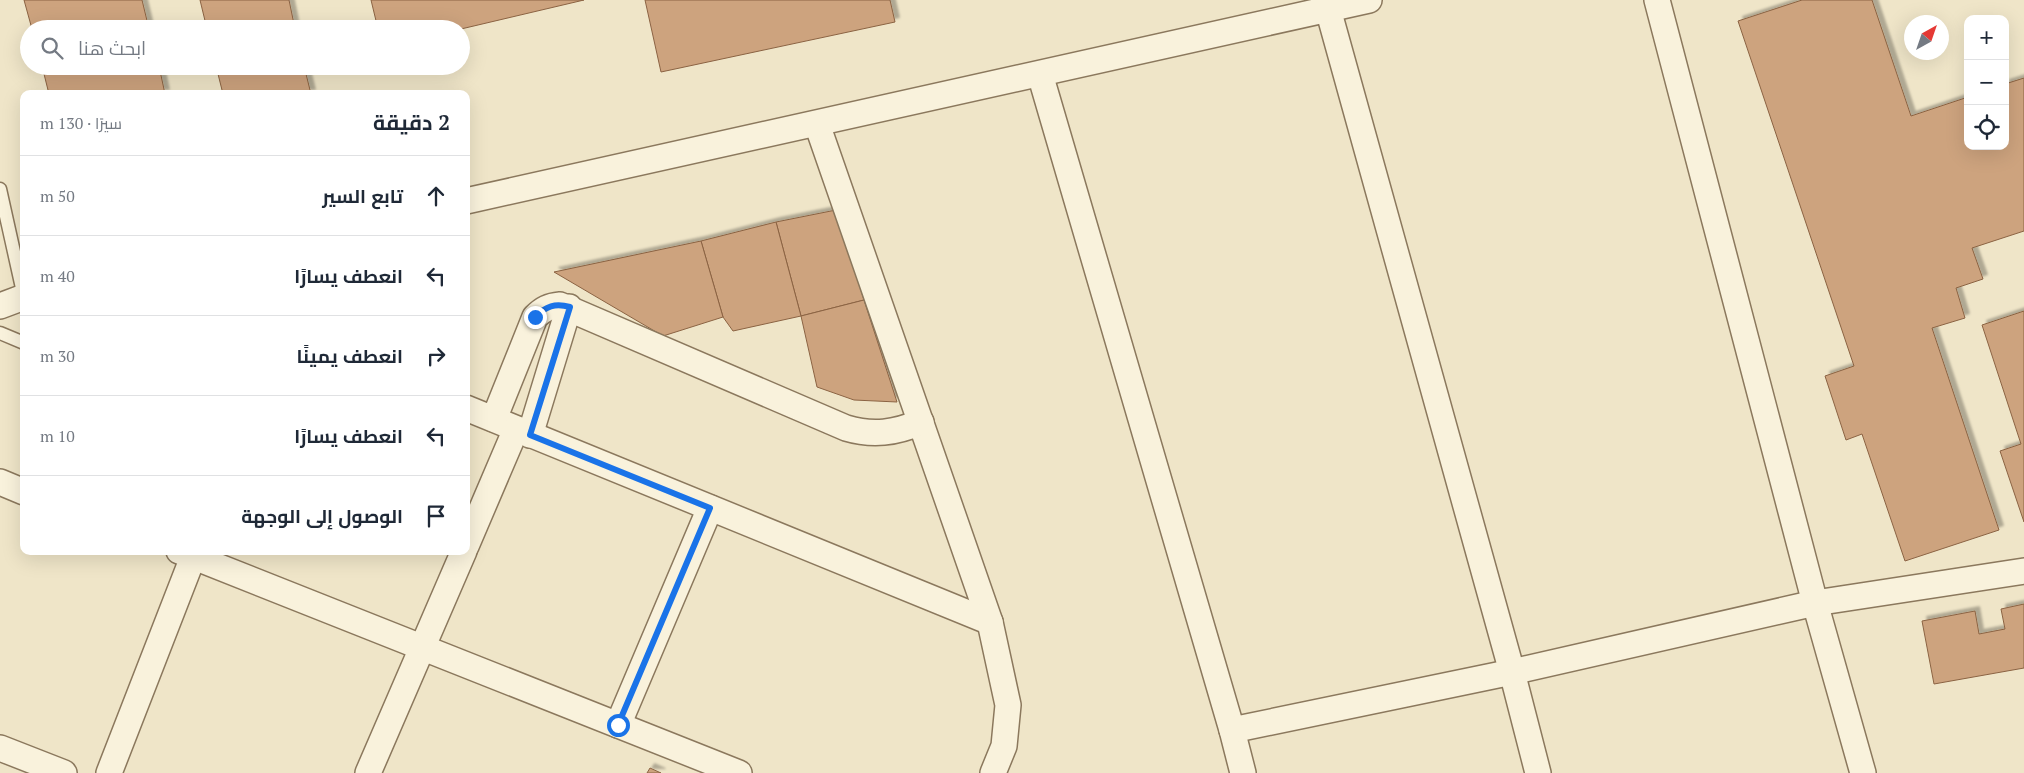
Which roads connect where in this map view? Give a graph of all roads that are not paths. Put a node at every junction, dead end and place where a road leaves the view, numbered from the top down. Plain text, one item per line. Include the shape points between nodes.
1 (1369, 0) edge
2 (1657, 0) edge
3 (1328, 9) junction
4 (1040, 74) junction
5 (816, 124) junction
6 (0, 189) edge
7 (470, 200) edge
8 (20, 279) edge
9 (20, 298) edge
10 (0, 306) edge
11 (570, 307) junction
12 (0, 333) edge
13 (20, 341) edge
14 (470, 410) edge
15 (494, 419) junction
16 (921, 422) junction
17 (523, 432) junction
18 (0, 482) edge
19 (20, 490) edge
20 (710, 508) junction
21 (470, 538) edge
22 (186, 555) edge
23 (189, 555) edge
24 (462, 555) edge
25 (2024, 571) edge
26 (1815, 603) junction
27 (990, 622) junction
28 (423, 647) junction
29 (1512, 672) junction
30 (618, 725) junction
31 (1232, 730) junction
32 (0, 748) edge
33 (64, 773) edge
34 (109, 773) edge
35 (368, 773) edge
36 (739, 773) edge
37 (993, 773) edge
38 (1243, 773) edge
39 (1538, 773) edge
40 (1864, 773) edge

1 - 3 street
2 - 26 street
3 - 4 street
3 - 29 street
4 - 5 street
4 - 31 street
5 - 7 street
5 - 16 street
6 - 8 lane
9 - 10 street
11 - 15 street via 550,306 535,317
11 - 16 street via 846,428 872,434 886,433 904,430
11 - 17 street
12 - 13 lane
14 - 15 street
15 - 17 street
16 - 27 street
17 - 20 street
17 - 21 street
18 - 19 street
20 - 27 street
20 - 30 street
22 - 34 street
23 - 28 street
24 - 28 street
25 - 26 street
26 - 29 street
26 - 40 street
27 - 37 street via 1008,706 1004,746
28 - 30 street
28 - 35 street
29 - 31 street
29 - 39 street
30 - 36 street
31 - 38 street
32 - 33 street

